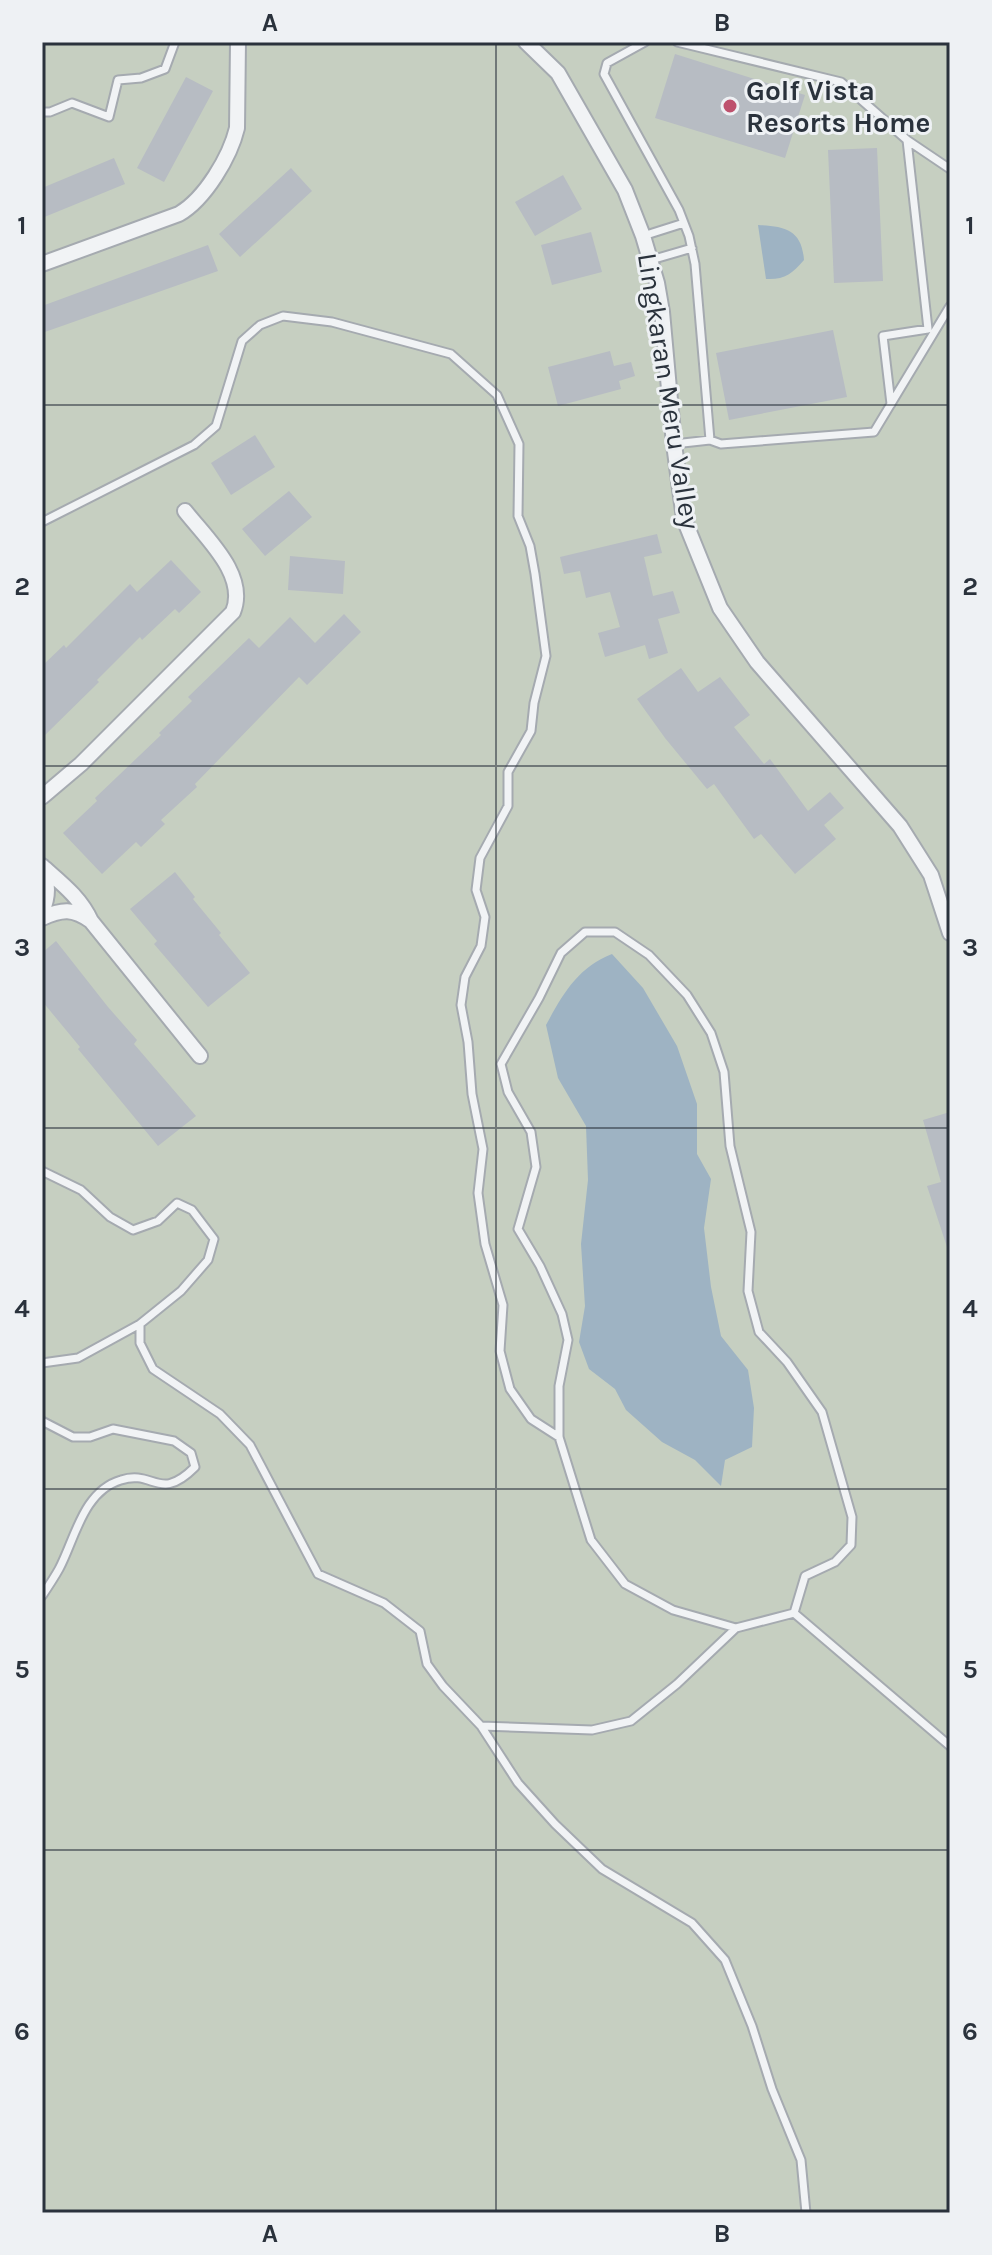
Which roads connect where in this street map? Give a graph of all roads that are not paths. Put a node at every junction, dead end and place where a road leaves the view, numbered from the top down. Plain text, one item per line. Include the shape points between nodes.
1 (175, 42) edge
2 (238, 42) edge
3 (526, 42) edge
4 (645, 42) edge
5 (677, 42) edge
6 (42, 112) edge
7 (907, 140) junction
8 (950, 169) edge
9 (684, 223) junction
10 (643, 236) junction
11 (692, 248) junction
12 (651, 260) junction
13 (42, 264) edge
14 (950, 306) edge
15 (931, 331) junction
16 (891, 404) junction
17 (710, 440) junction
18 (674, 444) junction
19 (185, 511) dead end
20 (42, 522) edge
21 (42, 797) edge
22 (42, 867) edge
23 (42, 915) edge
24 (91, 921) junction
25 (950, 933) edge
26 (200, 1056) dead end
27 (42, 1171) edge
28 (140, 1324) junction
29 (42, 1363) edge
30 (42, 1421) edge
31 (559, 1437) junction
32 (42, 1596) edge
33 (794, 1613) junction
34 (736, 1628) junction
35 (481, 1726) junction
36 (950, 1746) edge
37 (806, 2213) edge

1 - 6 lane via 165,69 118,80 109,117 72,103
2 - 13 street via 234,141 197,201 179,214
3 - 10 street, Lingkaran Meru Valley via 558,73 625,190
4 - 9 lane via 607,63 604,74
5 - 7 lane via 841,82
7 - 8 lane
7 - 15 lane
9 - 10 lane
9 - 11 lane
10 - 12 street, Lingkaran Meru Valley
11 - 12 lane
11 - 17 lane
12 - 18 street, Lingkaran Meru Valley via 662,312
14 - 15 lane
15 - 16 lane
15 - 16 lane via 883,336
16 - 17 lane via 874,432 721,444
17 - 18 lane
18 - 25 street, Lingkaran Meru Valley via 684,519 720,608 757,662 900,826 931,875
19 - 21 street via 232,572 238,594 233,612
20 - 31 lane via 194,445 216,426 242,341 260,325 283,316 332,322 451,354 497,395 519,444 518,516 530,546 546,656 531,731 508,772 508,806 480,858 476,890 485,917 461,1005 483,1149 478,1193 485,1244 503,1305 500,1351 510,1389 531,1419
22 - 23 street via 48,886
22 - 24 street via 75,895
23 - 24 street via 65,910
24 - 26 street
27 - 28 lane via 81,1190 133,1230 158,1221 177,1203 192,1210 214,1239 208,1260 181,1291
28 - 29 lane via 78,1358
28 - 35 lane via 140,1343 153,1369 220,1414 250,1445 318,1574 384,1603 420,1631 427,1664
30 - 32 lane via 73,1437 113,1429 174,1441 191,1453 195,1467 181,1480 164,1485 121,1479 100,1493
31 - 33 lane via 559,1386 568,1340 557,1302 518,1229 536,1167 531,1132 508,1092 501,1064 561,953 585,932 615,932 659,965 687,995 711,1033 724,1072 730,1146 751,1232 748,1291 759,1332 822,1412 852,1517 851,1545 835,1562 805,1576
31 - 34 lane via 591,1540 625,1584 673,1610
33 - 34 lane
33 - 36 lane
34 - 35 lane via 631,1721 592,1730
35 - 37 lane via 518,1783 564,1833 602,1869 692,1923 725,1960 801,2160

